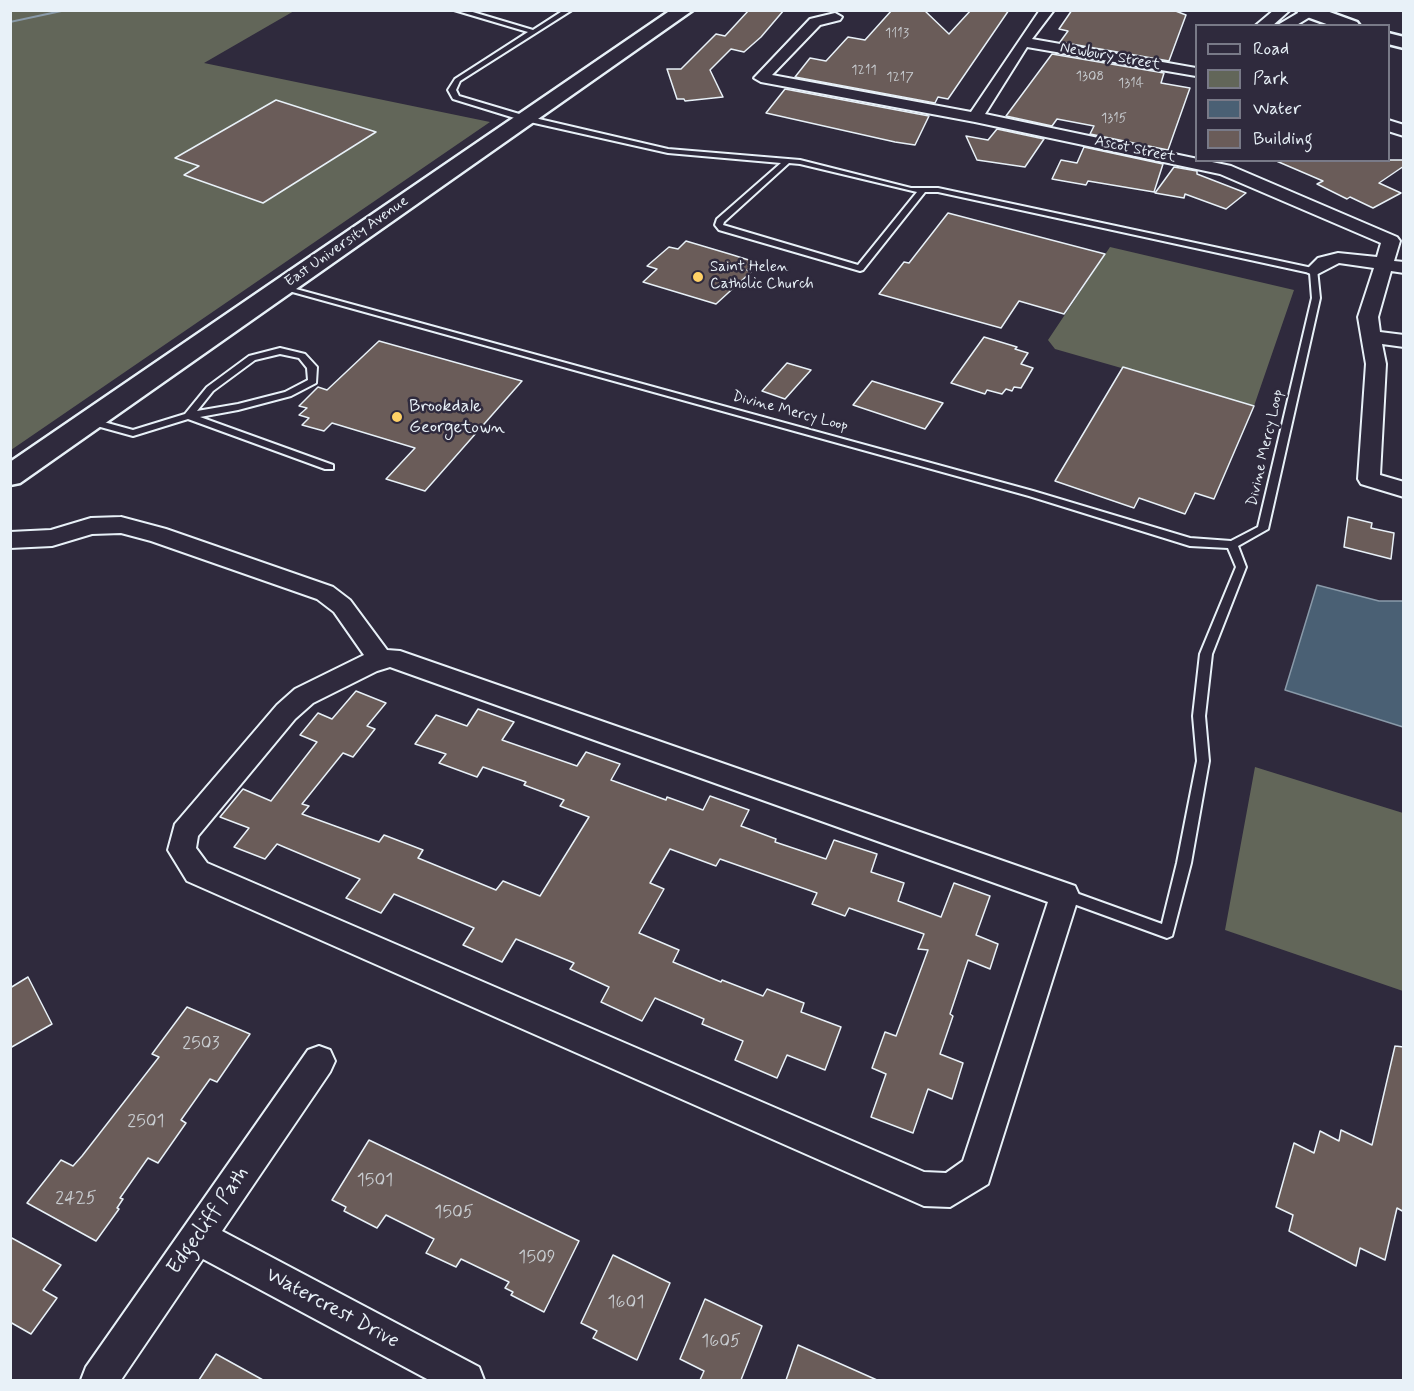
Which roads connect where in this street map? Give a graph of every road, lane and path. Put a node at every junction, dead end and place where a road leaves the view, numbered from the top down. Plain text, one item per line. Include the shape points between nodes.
1 (457, 10) edge
2 (569, 10) edge
3 (684, 10) edge
4 (1047, 10) edge
5 (1283, 10) edge
6 (1308, 11) edge
7 (835, 17) dead end
8 (1265, 24) edge
9 (1286, 24) edge
10 (1345, 24) edge
11 (534, 32) junction
12 (1023, 42) junction
13 (1195, 72) edge
14 (975, 117) junction
15 (524, 118) junction
16 (1390, 125) edge
17 (1404, 131) edge
18 (787, 161) junction
19 (923, 190) junction
20 (1384, 263) junction
21 (1404, 268) edge
22 (1314, 272) junction
23 (282, 288) junction
24 (1371, 336) junction
25 (1404, 341) edge
26 (188, 416) junction
27 (89, 421) junction
28 (329, 467) dead end
29 (10, 476) edge
30 (1404, 490) edge
31 (10, 540) edge
32 (1232, 545) junction
33 (381, 660) junction
34 (1065, 895) junction
35 (319, 1061) dead end
36 (198, 1237) junction
37 (99, 1380) edge
38 (466, 1380) edge

1 - 11 lane
2 - 11 lane
3 - 15 main road, East University Avenue
4 - 12 street
5 - 8 street
6 - 9 street
6 - 10 main road
7 - 14 street, Ascot Street via 815,22 761,78
11 - 15 lane via 457,80 452,90 456,97
12 - 13 street, Newbury Street
12 - 14 street
14 - 20 street, Ascot Street via 1161,155 1248,178 1391,241
15 - 18 lane via 668,151
15 - 23 main road, East University Avenue
16 - 17 street
18 - 19 lane
18 - 19 lane via 719,225 860,268
19 - 22 lane via 938,190
20 - 21 street
20 - 22 street via 1338,258 1324,262
20 - 24 street, Ascot Street via 1368,317
22 - 32 lane, Divine Mercy Loop via 1316,298 1263,529
23 - 27 main road, East University Avenue
23 - 32 lane, Divine Mercy Loop via 1034,494 1190,542
24 - 25 street
24 - 30 street, Ascot Street via 1376,384 1369,479
26 - 26 lane via 288,394 313,381 312,367 302,356 280,351 252,358 210,389
26 - 27 lane via 133,433
26 - 28 lane
27 - 29 main road, East University Avenue
31 - 33 street via 52,538 91,526 121,525 158,536 325,593 342,606
32 - 34 lane via 1241,567 1206,654 1199,716 1203,761 1185,863 1167,932
33 - 34 street via 391,658
33 - 34 street via 304,696 278,721 185,832 182,850 197,872 924,1189 950,1190 976,1172
35 - 36 street, Edgecliff Path
36 - 37 street, Edgecliff Path
36 - 38 street, Watercrest Drive

